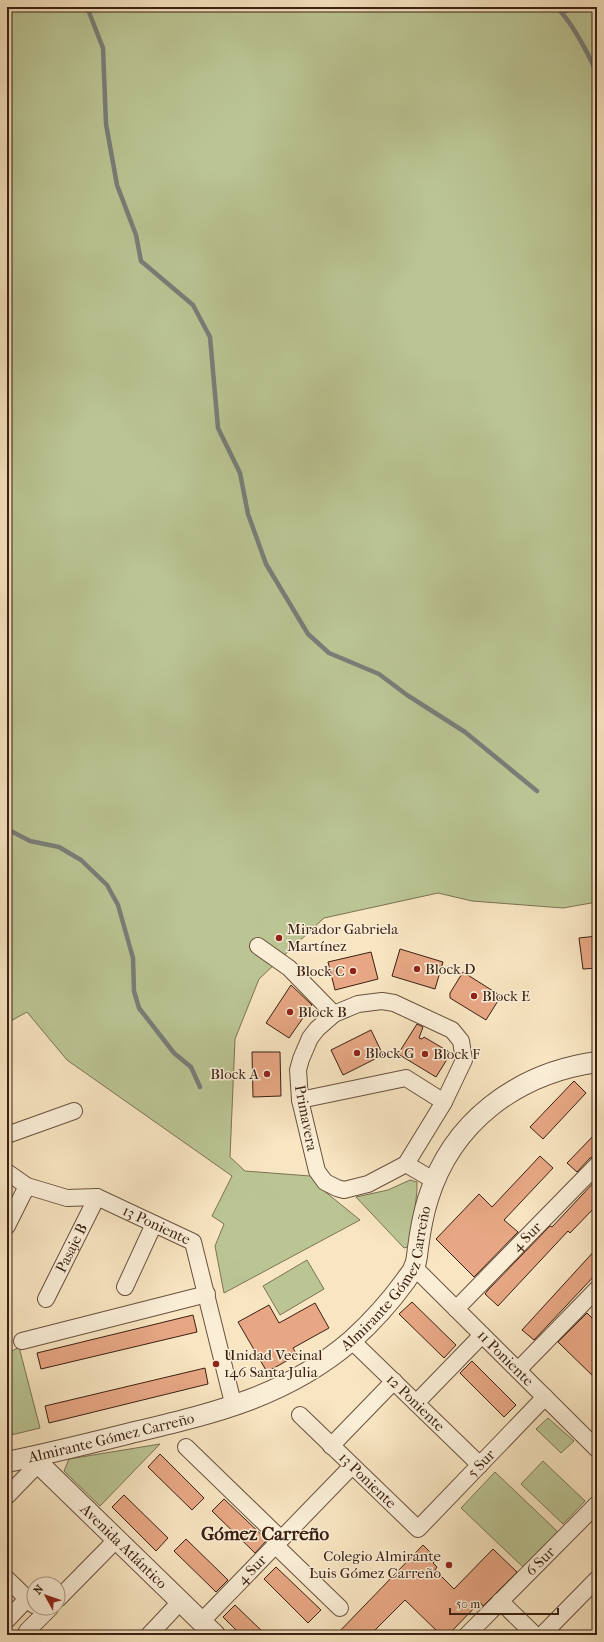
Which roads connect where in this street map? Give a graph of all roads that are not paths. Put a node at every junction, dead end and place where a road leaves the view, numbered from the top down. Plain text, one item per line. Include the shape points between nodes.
1 (258, 946) dead end
2 (334, 1014) junction
3 (597, 1062) edge
4 (300, 1100) junction
5 (444, 1102) junction
6 (74, 1111) dead end
7 (7, 1135) edge
8 (406, 1164) junction
9 (597, 1165) edge
10 (7, 1172) edge
11 (435, 1181) junction
12 (28, 1186) junction
13 (97, 1196) junction
14 (154, 1224) junction
15 (7, 1226) edge
16 (414, 1268) junction
17 (125, 1287) dead end
18 (207, 1294) junction
19 (594, 1297) edge
20 (46, 1299) dead end
21 (456, 1309) junction
22 (482, 1335) junction
23 (351, 1340) junction
24 (22, 1341) dead end
25 (518, 1370) junction
26 (394, 1381) junction
27 (545, 1397) junction
28 (416, 1403) junction
29 (234, 1407) junction
30 (300, 1415) dead end
31 (331, 1446) junction
32 (186, 1447) dead end
33 (596, 1447) edge
34 (36, 1460) junction
35 (7, 1462) edge
36 (480, 1465) junction
37 (352, 1466) junction
38 (7, 1496) edge
39 (597, 1504) edge
40 (418, 1530) joint
41 (117, 1539) junction
42 (278, 1542) junction
43 (7, 1579) edge
44 (597, 1579) edge
45 (66, 1591) edge
46 (26, 1596) edge
47 (181, 1601) junction
48 (500, 1601) junction
49 (340, 1608) dead end
50 (26, 1612) edge
51 (35, 1616) edge
52 (9, 1618) edge
53 (208, 1628) edge
54 (29, 1633) edge
55 (149, 1635) edge
56 (467, 1635) edge
57 (534, 1635) edge
58 (542, 1635) edge

1 - 2 street via 289,968
2 - 4 street, Primavera via 317,1029 305,1048 298,1070
2 - 5 street, Primavera via 358,1004 394,1003 452,1030 461,1041 464,1060
3 - 11 street, Almirante Gómez Carreño via 573,1065 548,1073 518,1087 496,1102 466,1130
4 - 5 street via 406,1078
4 - 8 street, Primavera via 317,1171 330,1186 344,1190 368,1184
5 - 8 street, Primavera
6 - 7 street
8 - 11 street
9 - 21 street, 4 Sur
10 - 12 street, 13 Poniente
11 - 16 street, Almirante Gómez Carreño via 423,1216
12 - 13 street, 13 Poniente via 67,1198
12 - 15 street
13 - 14 street, 13 Poniente
13 - 20 street, Pasaje B
14 - 17 street
14 - 18 street, 13 Poniente via 193,1242
16 - 21 street, 11 Poniente
16 - 23 street, Almirante Gómez Carreño via 385,1306
18 - 24 street
18 - 29 street, 13 Poniente
19 - 25 street
21 - 22 street, 11 Poniente
22 - 25 street, 11 Poniente
22 - 28 street
23 - 26 street, 12 Poniente
23 - 29 street, Almirante Gómez Carreño via 334,1355 297,1378 274,1391
25 - 27 street, 11 Poniente
26 - 28 street, 12 Poniente
26 - 31 street
27 - 33 street, 11 Poniente
27 - 36 street, 5 Sur
28 - 36 street, 12 Poniente
29 - 34 street, Almirante Gómez Carreño
30 - 31 street, 13 Poniente
31 - 37 street, 13 Poniente
32 - 42 street
34 - 35 street, Almirante Gómez Carreño
34 - 38 street
34 - 41 street, Avenida Atlántico
36 - 40 street, 5 Sur
37 - 40 street, 13 Poniente
37 - 42 street, 4 Sur
39 - 48 street, 6 Sur
41 - 45 street
41 - 47 street, Avenida Atlántico
42 - 49 street
42 - 53 street, 4 Sur
43 - 46 street
44 - 58 street
47 - 53 street, Avenida Atlántico
47 - 55 street
48 - 56 street, 6 Sur
48 - 57 street
50 - 52 street
51 - 54 street
52 - 54 street

